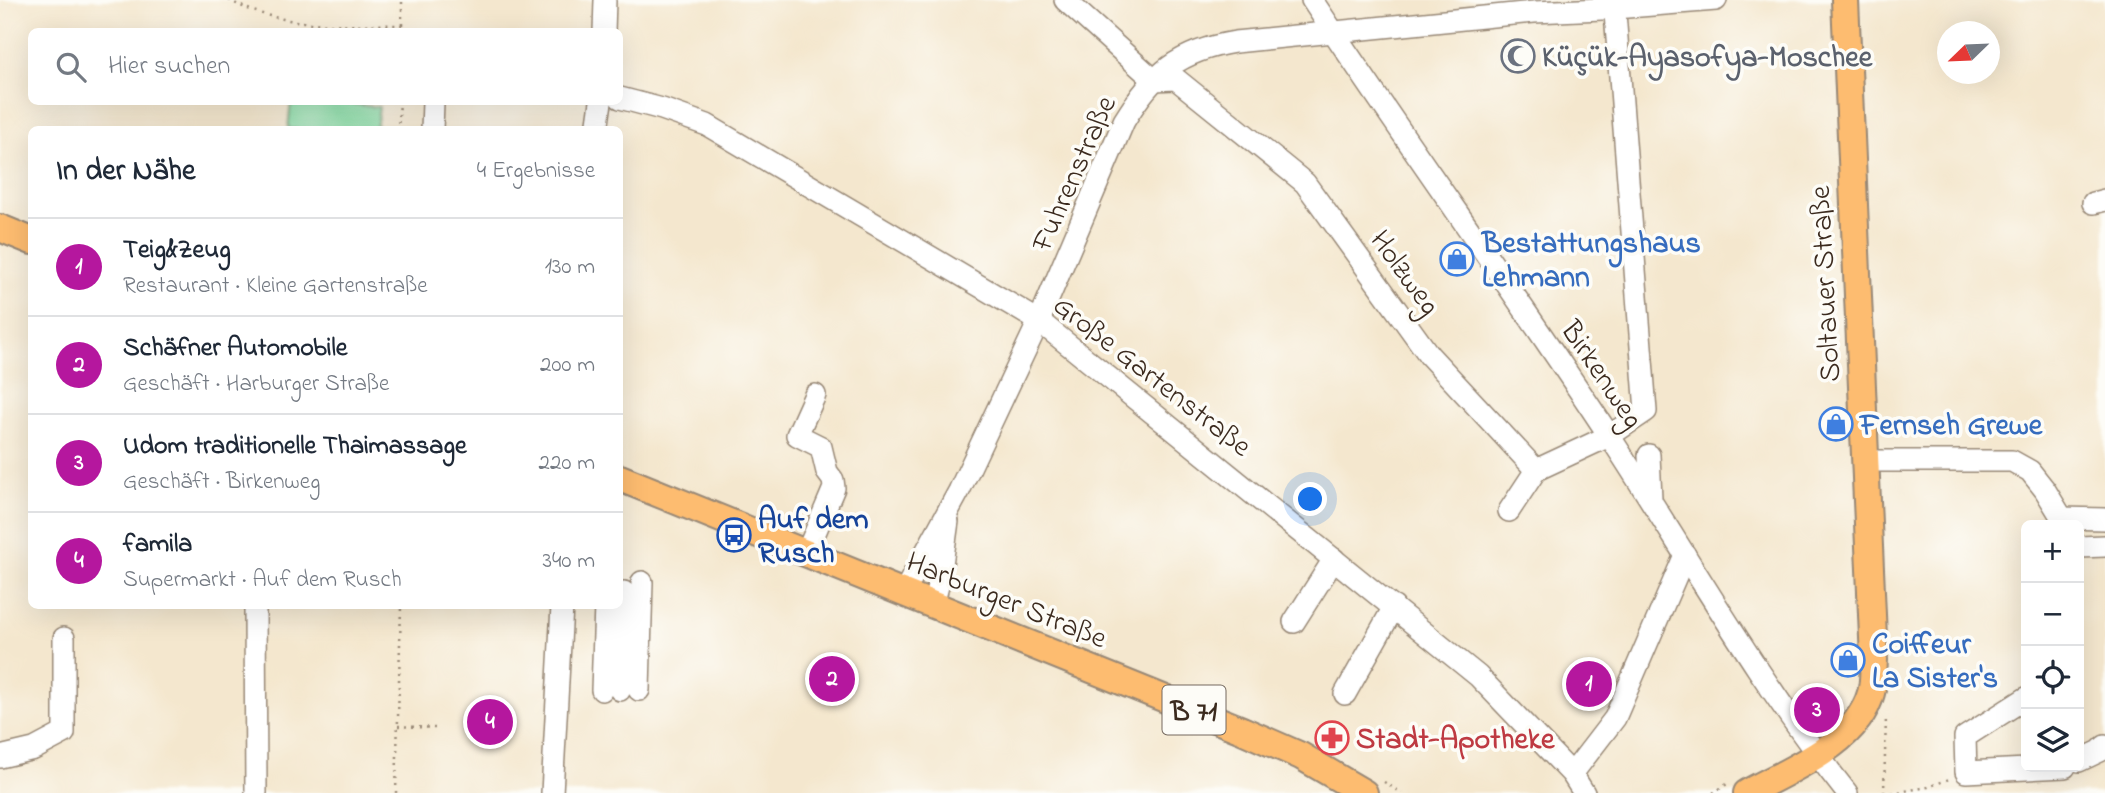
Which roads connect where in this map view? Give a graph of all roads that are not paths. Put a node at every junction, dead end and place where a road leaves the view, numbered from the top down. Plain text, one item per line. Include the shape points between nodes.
1 (604, 0) edge
2 (1065, 0) edge
3 (1312, 0) edge
4 (1716, 0) edge
5 (1845, 0) edge
6 (1614, 4) edge
7 (604, 28) edge
8 (1333, 32) junction
9 (1154, 80) junction
10 (623, 99) edge
11 (433, 105) edge
12 (601, 105) edge
13 (432, 126) edge
14 (598, 126) edge
15 (0, 228) edge
16 (28, 239) edge
17 (1039, 321) junction
18 (815, 395) dead end
19 (1609, 436) junction
20 (1649, 455) dead end
21 (1866, 461) junction
22 (1536, 470) junction
23 (623, 479) edge
24 (1651, 501) junction
25 (950, 509) junction
26 (1509, 511) dead end
27 (2105, 519) edge
28 (2060, 520) edge
29 (2084, 520) edge
30 (2105, 546) edge
31 (2084, 547) edge
32 (806, 554) junction
33 (1685, 555) junction
34 (1334, 559) junction
35 (633, 587) dead end
36 (904, 594) junction
37 (933, 604) junction
38 (1394, 607) junction
39 (256, 609) edge
40 (562, 609) edge
41 (606, 609) edge
42 (1294, 622) dead end
43 (64, 638) dead end
44 (1345, 694) dead end
45 (2021, 701) edge
46 (2105, 746) edge
47 (1818, 753) junction
48 (0, 757) edge
49 (2084, 759) edge
50 (2021, 769) edge
51 (1572, 774) junction
52 (1741, 786) edge
53 (256, 793) edge
54 (552, 793) edge
55 (1364, 793) edge
56 (1584, 793) edge
57 (1847, 793) edge

1 - 7 street
2 - 9 street
3 - 8 street, Birkenweg
4 - 6 street, Fuhrenstraße
5 - 21 main road, Soltauer Straße
6 - 8 street, Fuhrenstraße
6 - 19 street via 1646,411
8 - 9 street, Fuhrenstraße via 1209,47 1180,59
8 - 19 street, Birkenweg
9 - 17 street, Fuhrenstraße via 1124,121
9 - 22 street, Holzweg via 1176,79 1305,183 1429,355
10 - 17 street, Große Gartenstraße via 707,125
11 - 13 street
12 - 14 street
15 - 16 main road
17 - 25 street, Fuhrenstraße
17 - 34 street, Große Gartenstraße
18 - 32 street via 797,435 821,447 834,488
19 - 22 street
19 - 24 street, Birkenweg
20 - 24 street
21 - 28 street via 2012,461 2030,471
21 - 47 main road, Soltauer Straße via 1874,660 1871,693 1855,725
22 - 26 street
23 - 32 main road, Harburger Straße / B 71
24 - 33 street, Birkenweg
25 - 36 street, Fuhrenstraße
25 - 37 street, Fuhrenstraße
27 - 29 street
30 - 31 street
32 - 36 main road, Harburger Straße / B 71
33 - 47 street, Birkenweg
33 - 51 street via 1615,718
34 - 38 street, Große Gartenstraße
34 - 42 street
35 - 41 street via 620,690
36 - 37 main road, Harburger Straße / B 71
37 - 55 main road, Harburger Straße / B 71 via 1242,730 1301,756
38 - 44 street
38 - 51 street, Große Gartenstraße via 1478,676
39 - 53 street
40 - 54 street
43 - 48 street via 64,733 34,749
45 - 50 street via 1965,737 1966,772
46 - 49 street
47 - 52 main road, Soltauer Straße
47 - 57 street, Birkenweg
51 - 56 street, Große Gartenstraße

